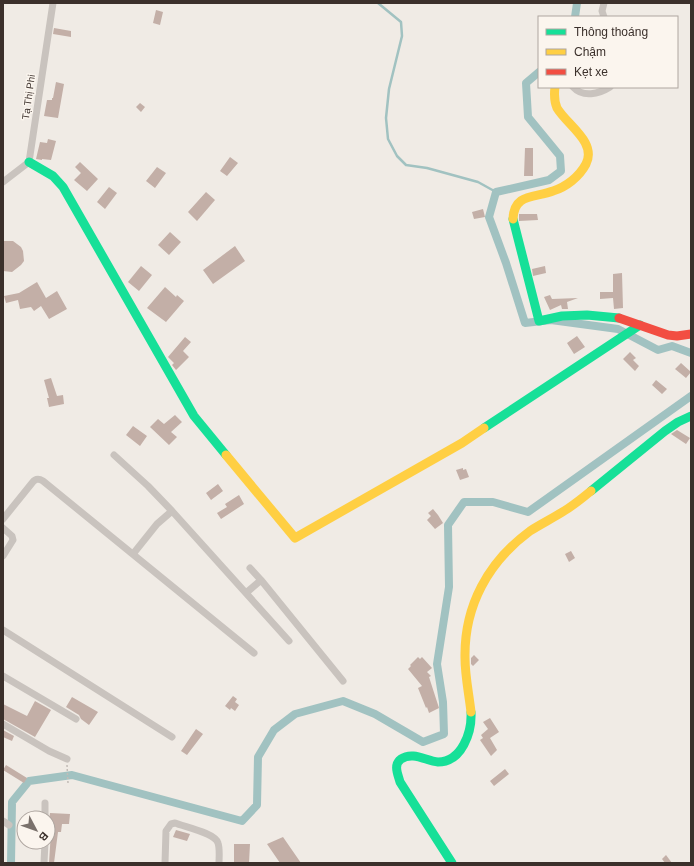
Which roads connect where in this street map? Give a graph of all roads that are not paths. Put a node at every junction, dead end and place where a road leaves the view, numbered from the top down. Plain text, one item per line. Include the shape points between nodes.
1 (52, 3) edge
2 (604, 3) edge
3 (604, 16) edge
4 (555, 88) edge
5 (574, 88) edge
6 (609, 88) edge
7 (29, 162) junction
8 (3, 182) edge
9 (640, 324) junction
10 (691, 334) edge
11 (691, 416) edge
12 (114, 455) dead end
13 (172, 511) junction
14 (3, 519) edge
15 (3, 528) edge
16 (133, 554) junction
17 (3, 556) edge
18 (250, 568) dead end
19 (261, 580) junction
20 (246, 593) junction
21 (3, 630) edge
22 (289, 641) dead end
23 (254, 653) dead end
24 (3, 676) edge
25 (343, 682) dead end
26 (76, 719) dead end
27 (3, 724) edge
28 (172, 737) dead end
29 (67, 759) road end
30 (45, 803) dead end
31 (45, 810) edge
32 (45, 850) edge
33 (44, 863) edge
34 (165, 863) edge
35 (219, 863) edge
36 (452, 863) edge

1 - 7 street, Tạ Thị Phi
2 - 3 street
4 - 9 street via 557,107 586,143 588,157 580,172 566,185 550,193 528,197 515,206 513,221 539,320 587,315 622,318
5 - 6 street via 579,92 591,94
7 - 8 street
7 - 9 street via 53,176 64,187 194,416 295,538 462,443
9 - 10 street via 677,336
11 - 36 street via 678,422 654,440 573,505 530,531 508,550 488,576 474,601 464,656 472,715 471,727 464,744 452,758 432,761 404,757 397,763 396,769 400,782
12 - 13 street
13 - 16 street via 157,524
13 - 20 street
14 - 16 street via 35,480 43,480
15 - 17 street via 13,540
16 - 23 street
18 - 19 street
19 - 20 street
19 - 25 street
20 - 22 street
21 - 28 street
24 - 26 street
27 - 29 street
30 - 31 street
32 - 33 street
34 - 35 street via 166,831 175,823 214,837 219,845

